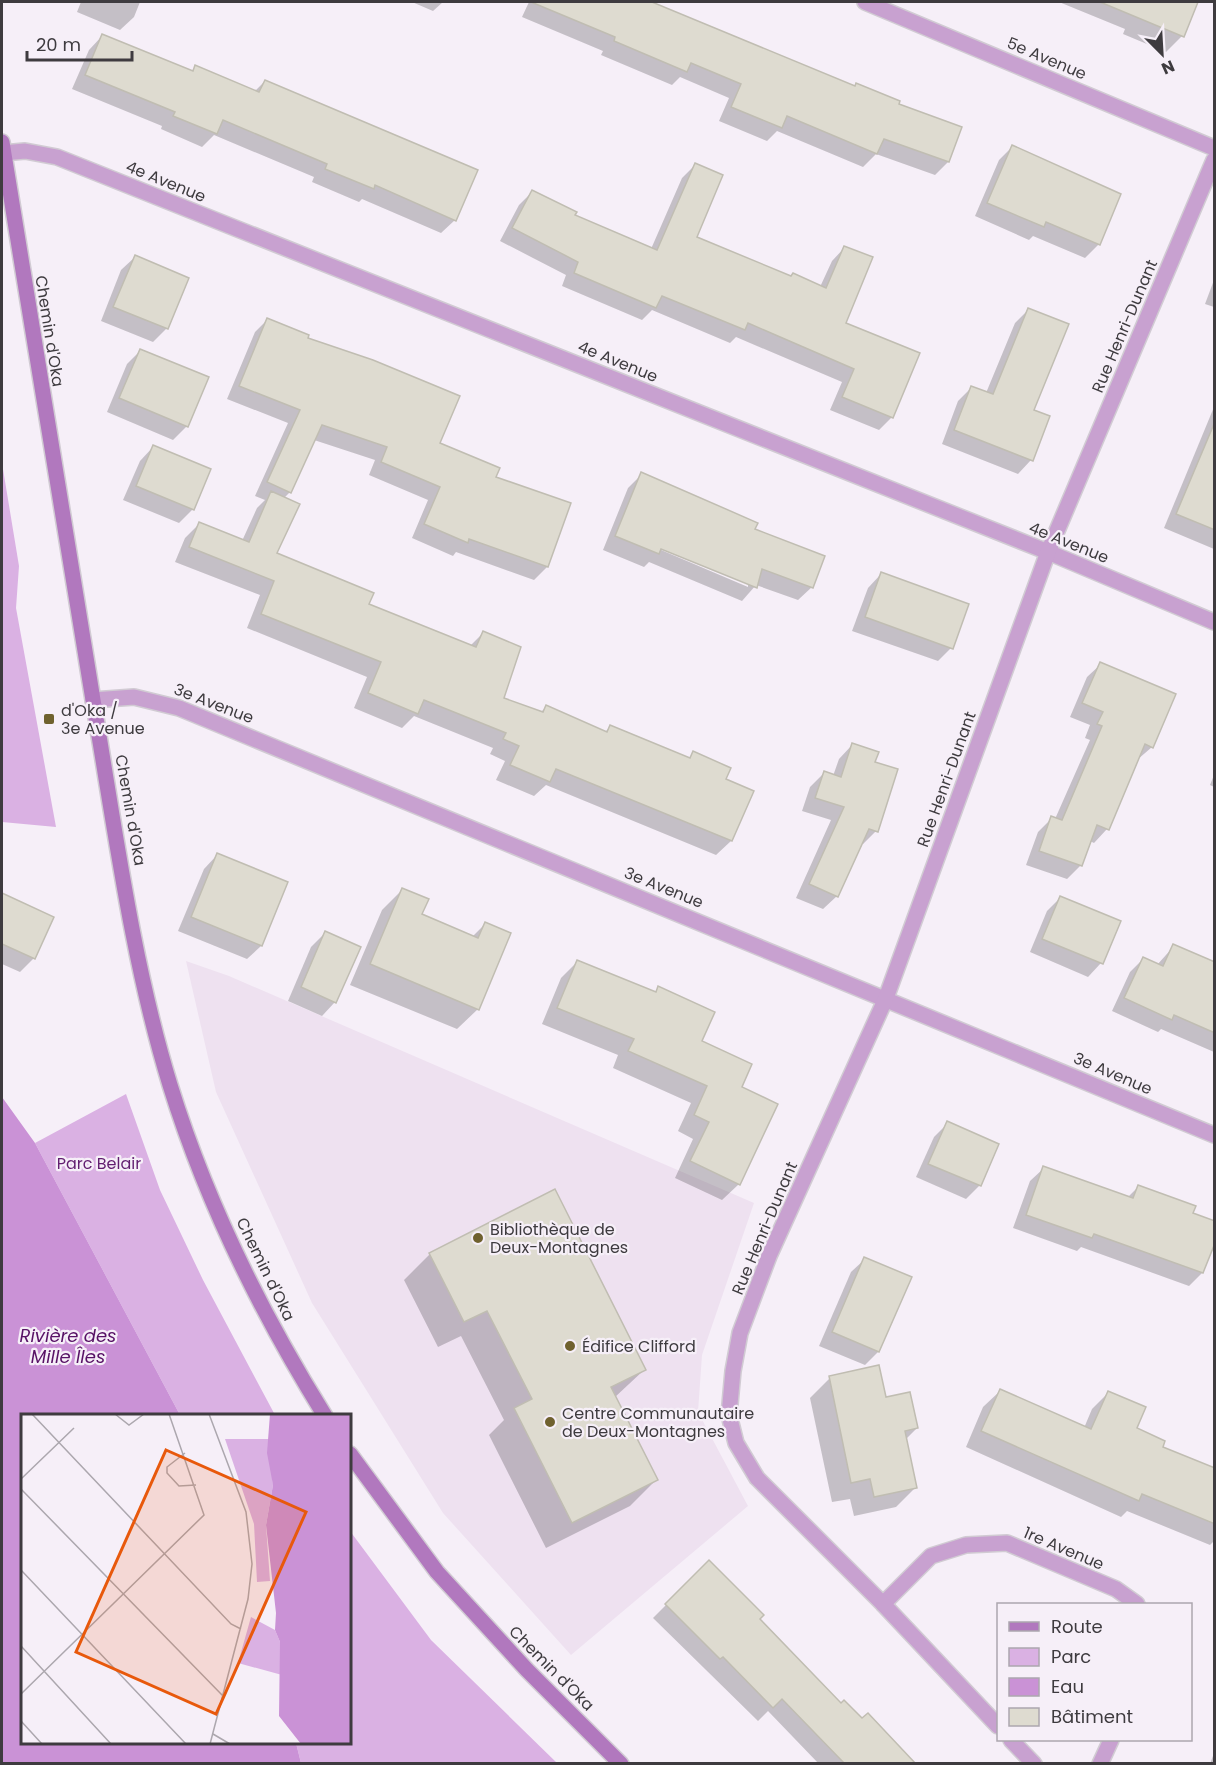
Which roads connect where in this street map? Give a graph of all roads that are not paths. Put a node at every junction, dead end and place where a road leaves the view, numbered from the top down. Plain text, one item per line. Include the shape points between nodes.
1 (865, 2) edge
2 (2, 148) edge
3 (1215, 148) edge
4 (1215, 160) edge
5 (1048, 552) junction
6 (1215, 622) edge
7 (93, 700) junction
8 (886, 998) junction
9 (1215, 1135) edge
10 (324, 1414) edge
11 (351, 1455) edge
12 (1134, 1603) edge
13 (883, 1604) junction
14 (997, 1724) edge
15 (1012, 1741) edge
16 (1111, 1741) edge
17 (621, 1764) edge
18 (1034, 1764) edge
19 (1100, 1764) edge

1 - 3 street, 5e Avenue
2 - 5 street, 4e Avenue via 57,157
2 - 7 main road, Chemin d'Oka
4 - 5 street, Rue Henri-Dunant
5 - 6 street, 4e Avenue
5 - 8 street, Rue Henri-Dunant
7 - 8 street, 3e Avenue via 134,697 179,708
7 - 10 main road, Chemin d'Oka via 138,946 173,1093 199,1167 238,1255
8 - 9 street, 3e Avenue
8 - 13 street, Rue Henri-Dunant via 769,1256 740,1333 729,1415 736,1443 757,1479
11 - 17 main road, Chemin d'Oka via 450,1587
12 - 13 street, 1re Avenue via 1116,1589 1007,1543 966,1545 931,1556
13 - 14 street
15 - 18 street
16 - 19 street

